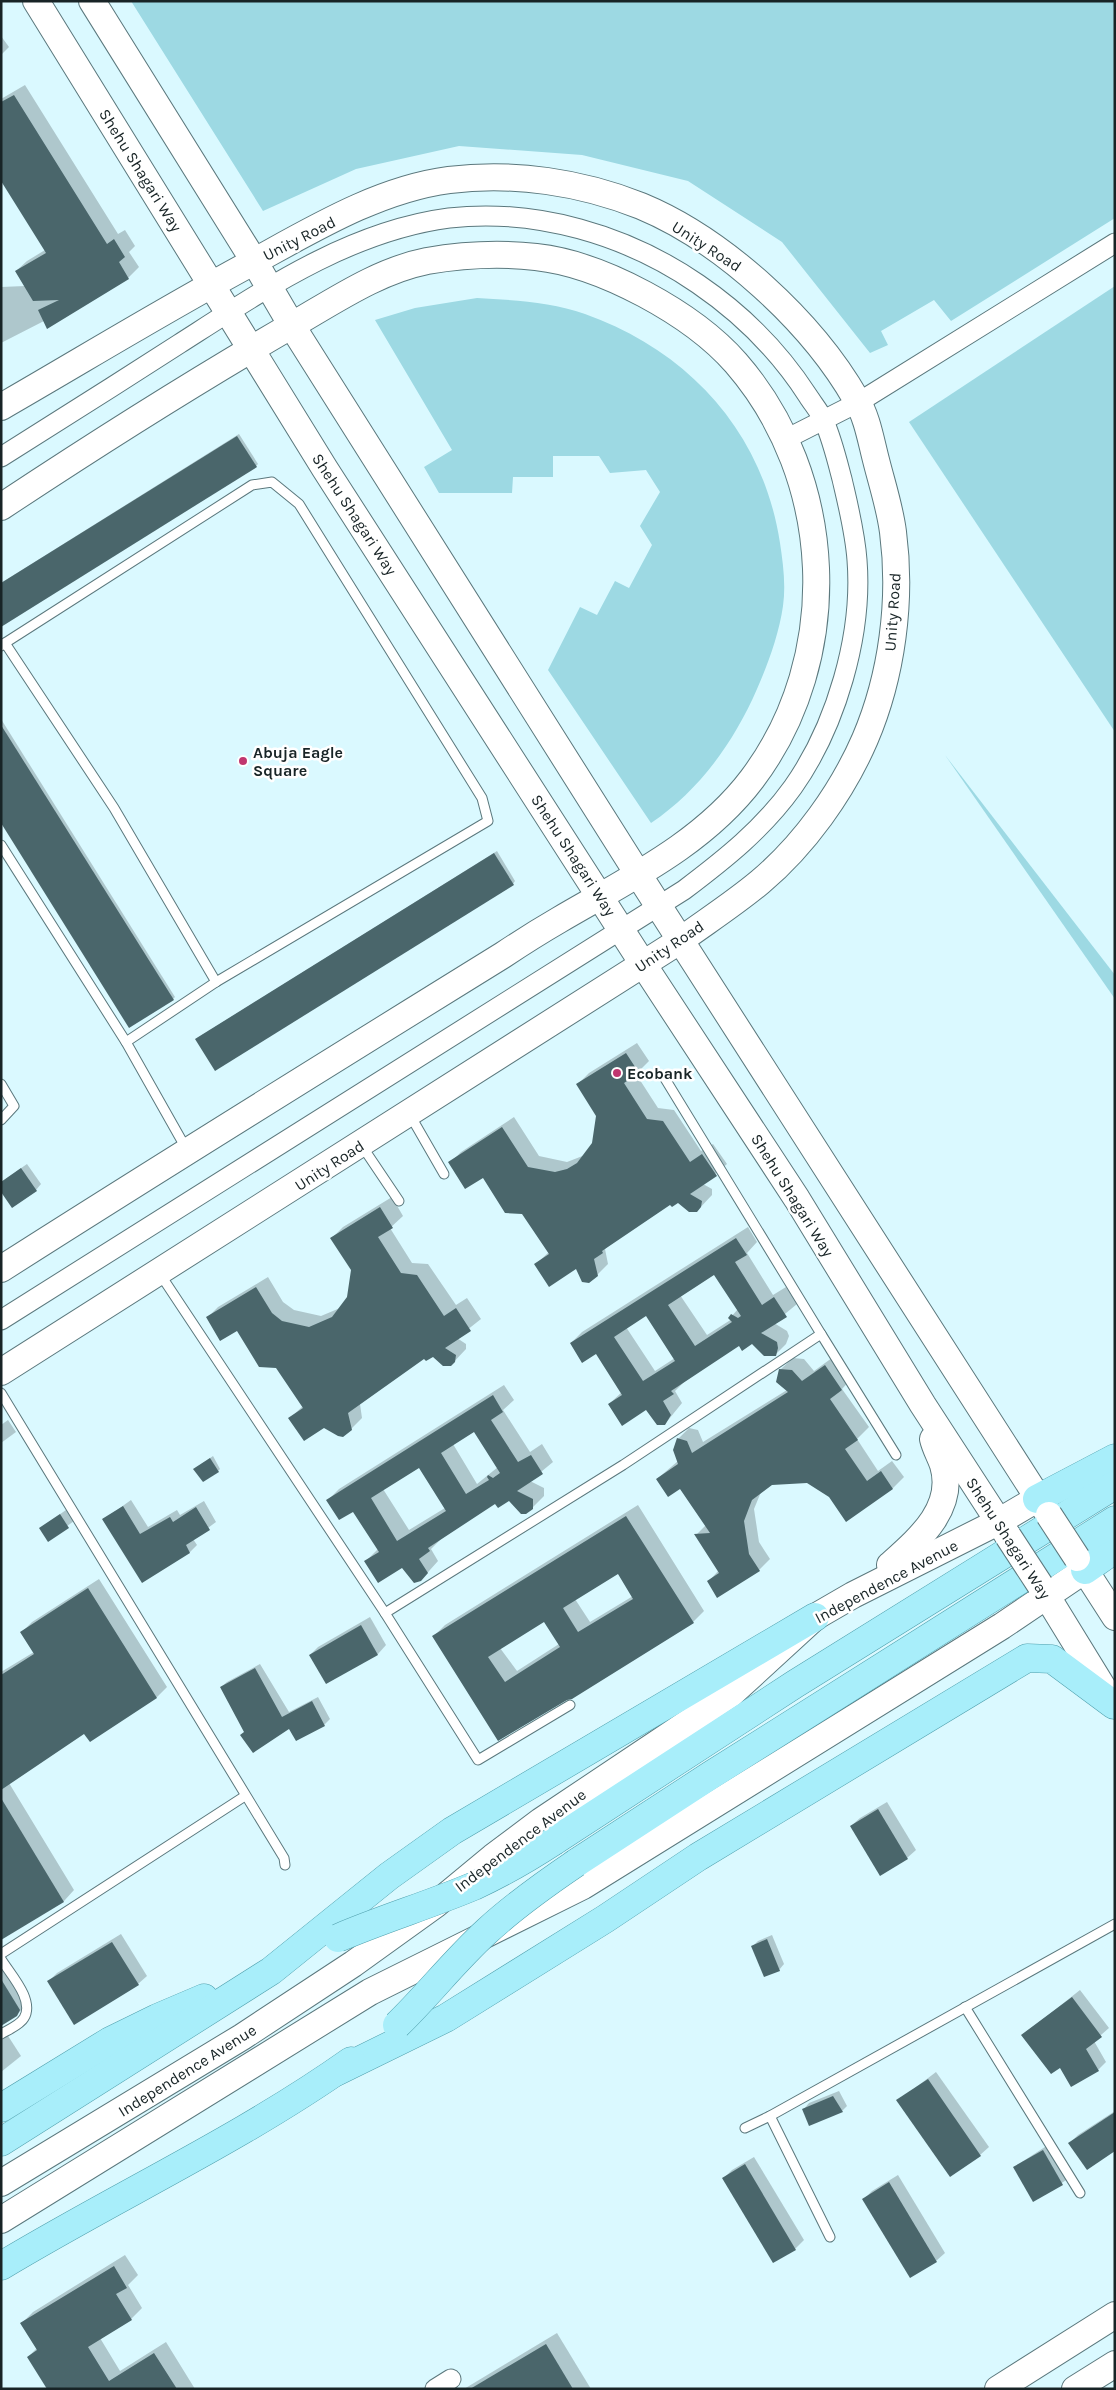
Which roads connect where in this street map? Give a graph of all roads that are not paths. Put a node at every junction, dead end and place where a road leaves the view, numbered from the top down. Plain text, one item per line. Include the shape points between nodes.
1 (36, 1) edge
2 (92, 1) edge
3 (1115, 243) edge
4 (254, 261) junction
5 (212, 284) junction
6 (270, 287) junction
7 (229, 312) junction
8 (292, 326) junction
9 (252, 349) junction
10 (859, 402) junction
11 (1, 407) edge
12 (823, 420) junction
13 (786, 439) junction
14 (1, 457) edge
15 (1, 507) edge
16 (3, 645) edge
17 (1, 845) edge
18 (638, 874) junction
19 (601, 897) junction
20 (659, 906) junction
21 (620, 929) junction
22 (681, 940) junction
23 (642, 964) junction
24 (216, 982) junction
25 (126, 1042) junction
26 (664, 1077) dead end
27 (1, 1084) edge
28 (409, 1113) junction
29 (1, 1120) edge
30 (361, 1144) junction
31 (187, 1151) junction
32 (444, 1174) dead end
33 (398, 1201) dead end
34 (1, 1269) edge
35 (159, 1273) junction
36 (1, 1320) edge
37 (821, 1334) junction
38 (1, 1372) edge
39 (1, 1394) edge
40 (923, 1405) junction
41 (896, 1455) dead end
42 (1115, 1458) edge
43 (1115, 1486) edge
44 (1043, 1507) junction
45 (1115, 1520) edge
46 (1003, 1529) junction
47 (1115, 1550) edge
48 (1081, 1564) junction
49 (1043, 1591) junction
50 (853, 1595) junction
51 (384, 1613) junction
52 (815, 1617) junction
53 (1115, 1617) edge
54 (570, 1705) dead end
55 (1114, 1705) edge
56 (246, 1796) junction
57 (285, 1865) dead end
58 (1115, 1924) edge
59 (334, 1931) junction
60 (1, 1954) edge
61 (1, 1959) edge
62 (271, 1971) junction
63 (966, 2007) junction
64 (402, 2031) junction
65 (1, 2034) edge
66 (1, 2108) edge
67 (770, 2116) junction
68 (745, 2128) dead end
69 (1, 2142) edge
70 (1, 2183) edge
71 (1080, 2193) dead end
72 (1, 2220) edge
73 (830, 2238) dead end
74 (1, 2266) edge
75 (1115, 2315) edge
76 (1115, 2364) edge
77 (452, 2379) dead end
78 (435, 2389) edge
79 (998, 2389) edge
80 (1075, 2389) edge

1 - 5 main road, Shehu Shagari Way
2 - 4 main road
3 - 10 street
4 - 5 main road, Unity Road
4 - 6 main road
4 - 10 main road, Unity Road via 302,235 397,192 447,180 495,177 547,180 643,207 692,233 744,270 793,314
5 - 7 main road, Shehu Shagari Way
5 - 11 main road, Unity Road
6 - 7 street, Unity Road
6 - 8 main road
6 - 12 street, Unity Road via 353,245 404,227 451,218 501,217 543,220 568,226 628,245 676,268 722,300 766,341 797,379
7 - 9 main road, Shehu Shagari Way
7 - 14 street, Unity Road
8 - 9 main road
8 - 13 main road via 371,280 422,262 473,255 540,257 606,276 654,298 698,328 734,361 762,398
8 - 18 main road
9 - 15 main road
9 - 19 main road, Shehu Shagari Way via 330,477
10 - 12 street
10 - 22 main road, Unity Road via 891,522 896,568 891,650 866,738 846,776 797,846 761,882
12 - 13 street
12 - 20 street, Unity Road via 847,498 858,564 855,621 848,664 836,702 820,743 795,785 769,819 739,848
13 - 18 main road via 799,476 816,547 818,586 806,668 779,736 755,776 728,809 693,838
16 - 24 lane via 114,808
16 - 24 lane via 252,485 272,482 299,504 310,521 482,798 488,821
17 - 25 lane
18 - 19 main road
18 - 20 main road
19 - 21 main road, Shehu Shagari Way
19 - 31 main road via 558,920
20 - 21 street, Unity Road
20 - 22 main road
21 - 23 main road, Shehu Shagari Way
21 - 36 street, Unity Road
22 - 23 main road, Unity Road
22 - 44 main road
23 - 28 main road, Unity Road
23 - 40 main road, Shehu Shagari Way via 798,1199
24 - 25 lane
25 - 31 lane
26 - 37 lane
27 - 29 lane via 14,1106
28 - 30 main road, Unity Road
28 - 32 lane
30 - 33 lane
30 - 35 main road, Unity Road
31 - 34 main road
35 - 38 main road, Unity Road
35 - 51 lane
37 - 41 lane
37 - 51 lane via 623,1465
39 - 56 lane
40 - 46 main road, Shehu Shagari Way
40 - 50 main road via 943,1465 945,1480 941,1507 918,1540
42 - 44 main road
43 - 59 main road, Independence Avenue, bridge via 795,1684 511,1868 473,1886 389,1916
44 - 46 main road, Independence Avenue
44 - 48 main road, bridge
45 - 64 main road, bridge via 548,1881 488,1930 426,1996
46 - 49 main road, Shehu Shagari Way, bridge
46 - 50 main road, Independence Avenue
47 - 48 main road
48 - 49 main road, Independence Avenue
48 - 53 main road
49 - 55 main road, Shehu Shagari Way
49 - 72 main road, Independence Avenue via 1002,1626 583,1886 370,1992
50 - 52 main road, Independence Avenue
51 - 54 lane via 478,1760
52 - 59 main road via 436,1843 389,1876
52 - 70 main road, Independence Avenue via 731,1694 541,1821 435,1905 353,1964 242,2037
55 - 64 main road via 1052,1659 1027,1658 698,1858 471,2003
56 - 57 lane via 284,1858
56 - 60 lane
58 - 63 lane
59 - 62 main road
61 - 65 lane via 25,1997 27,2008 24,2020
62 - 66 main road via 110,2041
62 - 69 main road
63 - 67 lane
63 - 71 lane
64 - 74 main road via 311,2089
67 - 68 lane
67 - 73 lane
75 - 79 main road
76 - 80 main road
77 - 78 street

